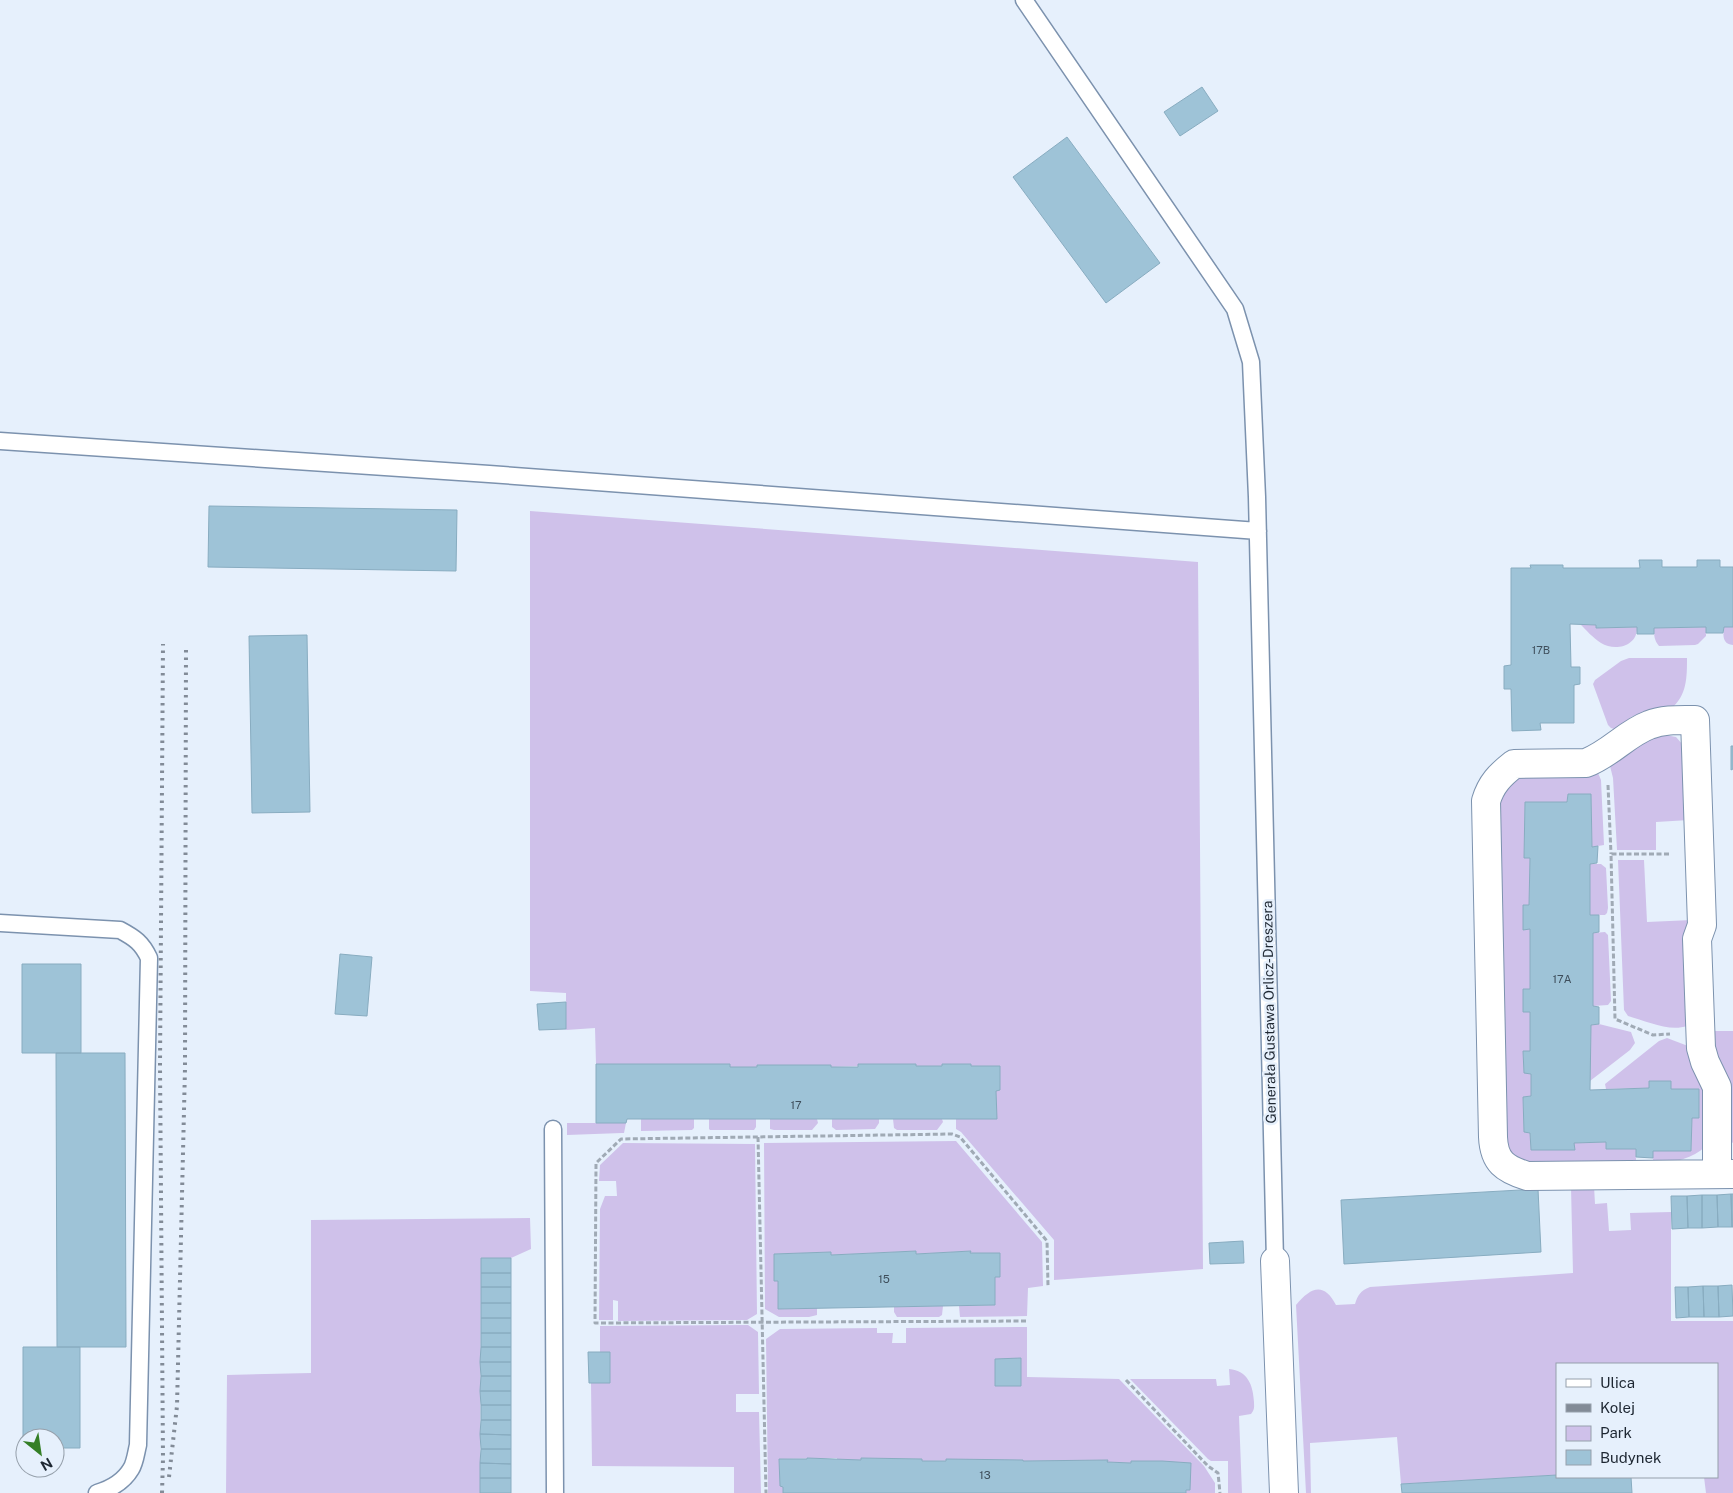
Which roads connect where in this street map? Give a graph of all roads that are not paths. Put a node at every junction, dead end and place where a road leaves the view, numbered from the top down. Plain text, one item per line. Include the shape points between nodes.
1 (1024, 0) edge
2 (0, 441) edge
3 (1258, 530) junction
4 (0, 923) edge
5 (553, 1130) dead end
6 (1725, 1174) edge
7 (1275, 1261) joint
8 (97, 1493) edge
9 (555, 1493) edge
10 (1284, 1493) edge

1 - 3 lane, Generała Gustawa Orlicz-Dreszera via 1235,309 1251,362
2 - 3 lane
3 - 7 lane, Generała Gustawa Orlicz-Dreszera
4 - 8 lane via 120,930 136,939 149,958 138,1445 131,1469 120,1481
5 - 9 lane
6 - 6 street via 1717,1087 1701,1048 1697,939 1702,925 1695,720 1650,724 1586,763 1514,764 1494,781 1486,801 1494,1147 1497,1155 1510,1171 1528,1176
7 - 10 street, Generała Gustawa Orlicz-Dreszera

